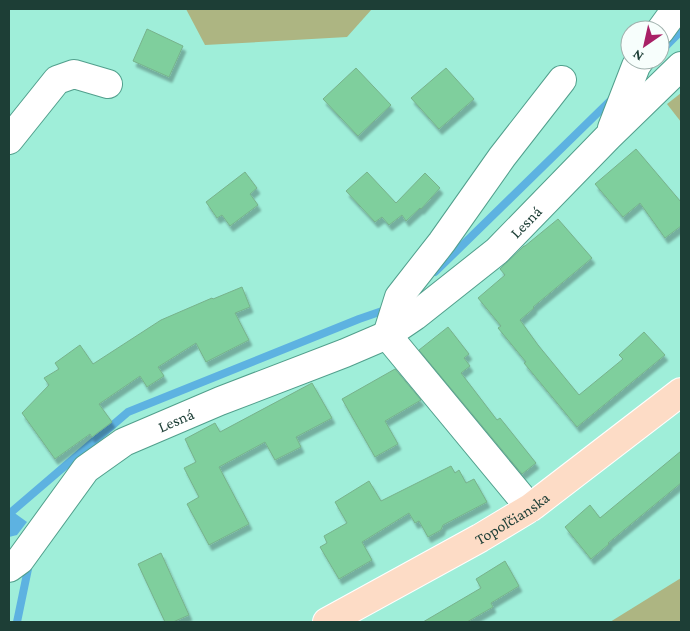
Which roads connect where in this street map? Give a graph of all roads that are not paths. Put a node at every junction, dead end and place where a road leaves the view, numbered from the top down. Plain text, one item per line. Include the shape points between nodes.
1 (676, 9) edge
2 (668, 20) edge
3 (681, 66) edge
4 (634, 70) edge
5 (562, 80) dead end
6 (108, 84) dead end
7 (608, 137) junction
8 (9, 140) edge
9 (387, 335) junction
10 (681, 392) edge
11 (530, 508) junction
12 (9, 568) edge
13 (327, 622) edge

1 - 2 street
3 - 7 street, Lesná
4 - 7 street, Lesná
5 - 9 street via 398,297
6 - 8 street via 74,74 56,80
7 - 9 street, Lesná via 497,251
9 - 11 street
9 - 12 street, Lesná via 124,442 86,469 20,560
10 - 11 main road, Topoľčianska
11 - 13 main road, Topoľčianska

